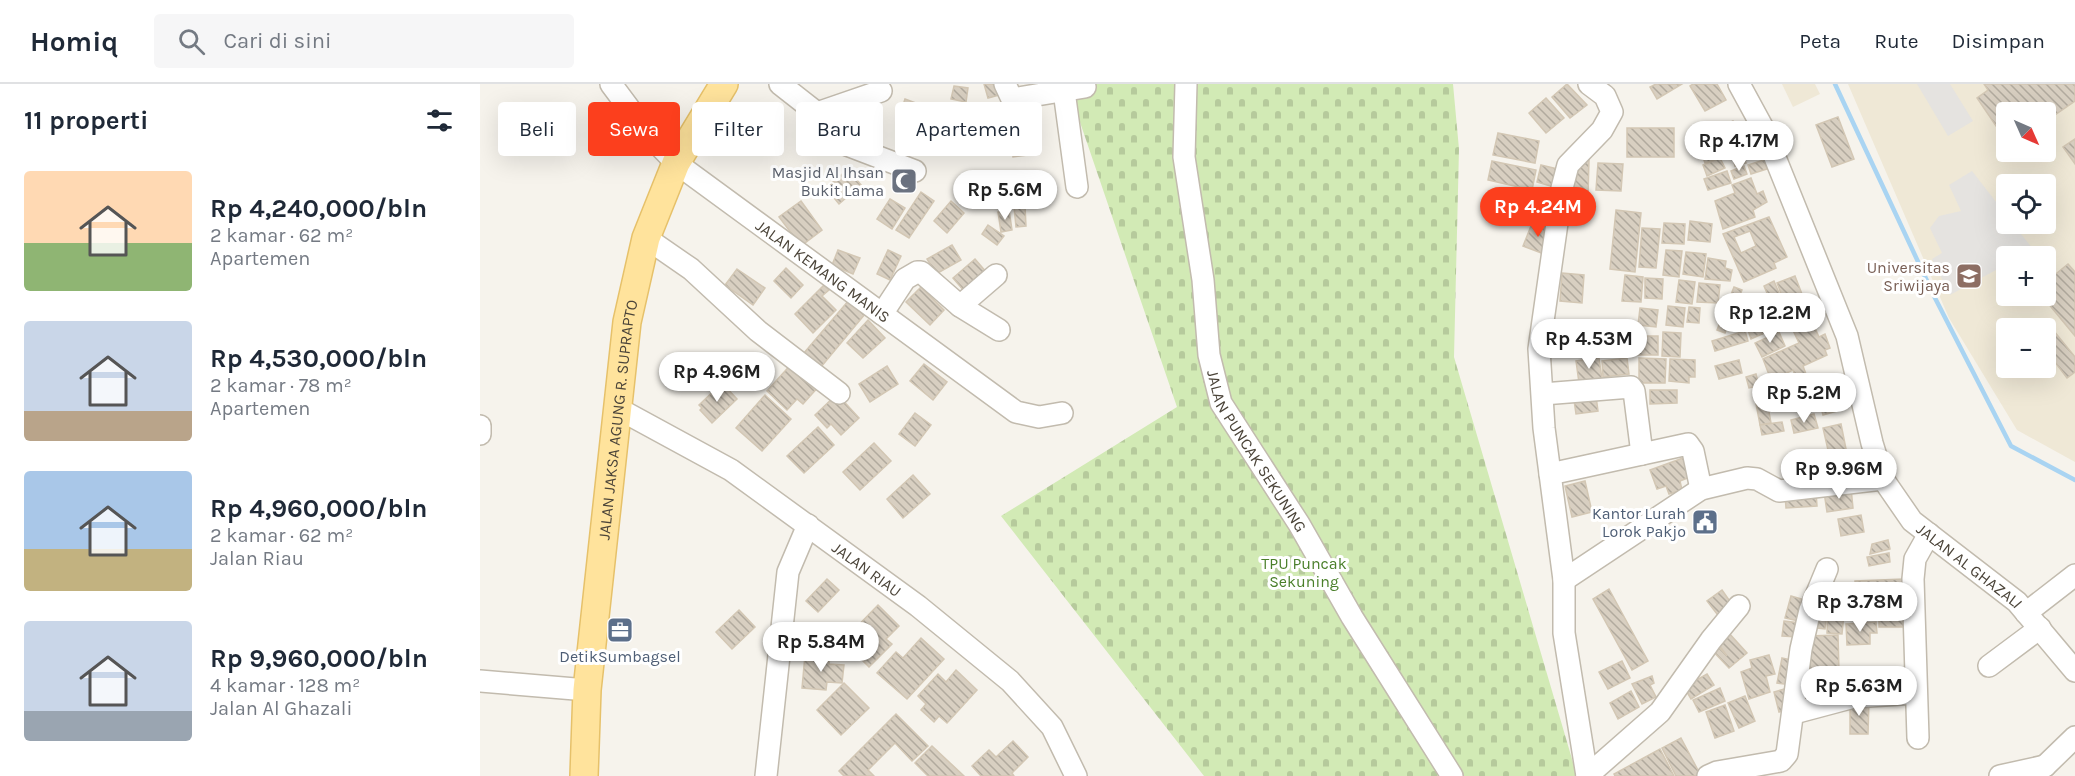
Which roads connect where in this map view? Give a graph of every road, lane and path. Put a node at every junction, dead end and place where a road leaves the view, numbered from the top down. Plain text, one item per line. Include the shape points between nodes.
1 (611, 84) edge
2 (724, 84) edge
3 (780, 84) edge
4 (1005, 84) edge
5 (1186, 84) edge
6 (1589, 84) edge
7 (1739, 84) edge
8 (1085, 87) dead end
9 (880, 91) dead end
10 (1064, 91) junction
11 (803, 102) edge
12 (848, 102) edge
13 (876, 156) edge
14 (676, 163) junction
15 (915, 171) dead end
16 (1077, 187) dead end
17 (646, 238) junction
18 (996, 275) dead end
19 (960, 306) junction
20 (882, 314) junction
21 (999, 330) dead end
22 (839, 393) dead end
23 (1543, 394) junction
24 (616, 408) junction
25 (1062, 413) dead end
26 (480, 426) edge
27 (480, 434) edge
28 (1642, 454) junction
29 (1550, 474) junction
30 (1883, 478) junction
31 (1701, 489) junction
32 (808, 525) junction
33 (1929, 534) junction
34 (1827, 569) dead end
35 (2075, 575) edge
36 (1564, 580) junction
37 (1740, 606) dead end
38 (2033, 620) junction
39 (1989, 666) dead end
40 (2075, 671) edge
41 (480, 681) edge
42 (587, 690) junction
43 (1916, 693) junction
44 (1794, 713) junction
45 (2075, 737) edge
46 (1918, 738) dead end
47 (2048, 771) edge
48 (584, 776) edge
49 (766, 776) edge
50 (1076, 776) edge
51 (1452, 776) edge
52 (1587, 776) edge
53 (1708, 776) edge
54 (2000, 776) edge

1 - 14 street, JALAN KEMANG MANIS via 649,135
2 - 14 main road, JALAN JAKSA AGUNG R. SUPRAPTO
3 - 11 street
4 - 10 street via 1012,99
5 - 51 street, JALAN PUNCAK SEKUNING via 1184,157 1203,280 1209,355 1221,403
6 - 23 street via 1605,96 1612,112 1602,130 1568,165 1562,188 1539,332
7 - 30 street, JALAN AL GHAZALI via 1764,130 1847,336
8 - 10 street
9 - 12 street
10 - 16 street
13 - 15 street
14 - 17 main road, JALAN JAKSA AGUNG R. SUPRAPTO
14 - 20 street, JALAN KEMANG MANIS
17 - 22 street via 691,269 758,332
17 - 24 main road, JALAN JAKSA AGUNG R. SUPRAPTO via 627,322
18 - 19 street
19 - 20 street via 921,272 916,272 905,279
19 - 21 street
20 - 25 street, JALAN KEMANG MANIS via 1016,412 1039,417
23 - 28 street via 1630,387 1634,391
23 - 29 street
24 - 32 street, JALAN RIAU via 731,470
24 - 42 main road, JALAN JAKSA AGUNG R. SUPRAPTO
26 - 27 street
28 - 29 street
28 - 31 street via 1690,445
29 - 36 street
30 - 31 street via 1779,491 1747,478
30 - 33 street, JALAN AL GHAZALI via 1912,521
31 - 36 street
32 - 49 street via 788,572
32 - 50 street, JALAN RIAU via 918,606 1010,681 1052,727
33 - 38 street, JALAN AL GHAZALI via 2018,602
33 - 43 street via 1916,559 1912,579
34 - 44 street via 1810,610 1801,649
35 - 38 street
36 - 52 street via 1564,633
37 - 52 street via 1660,712
38 - 39 street
38 - 40 street, JALAN AL GHAZALI
41 - 42 street
42 - 48 main road, JALAN JAKSA AGUNG R. SUPRAPTO
43 - 44 street via 1854,697
43 - 46 street
44 - 53 street via 1789,750 1781,761
45 - 47 street
47 - 54 street

